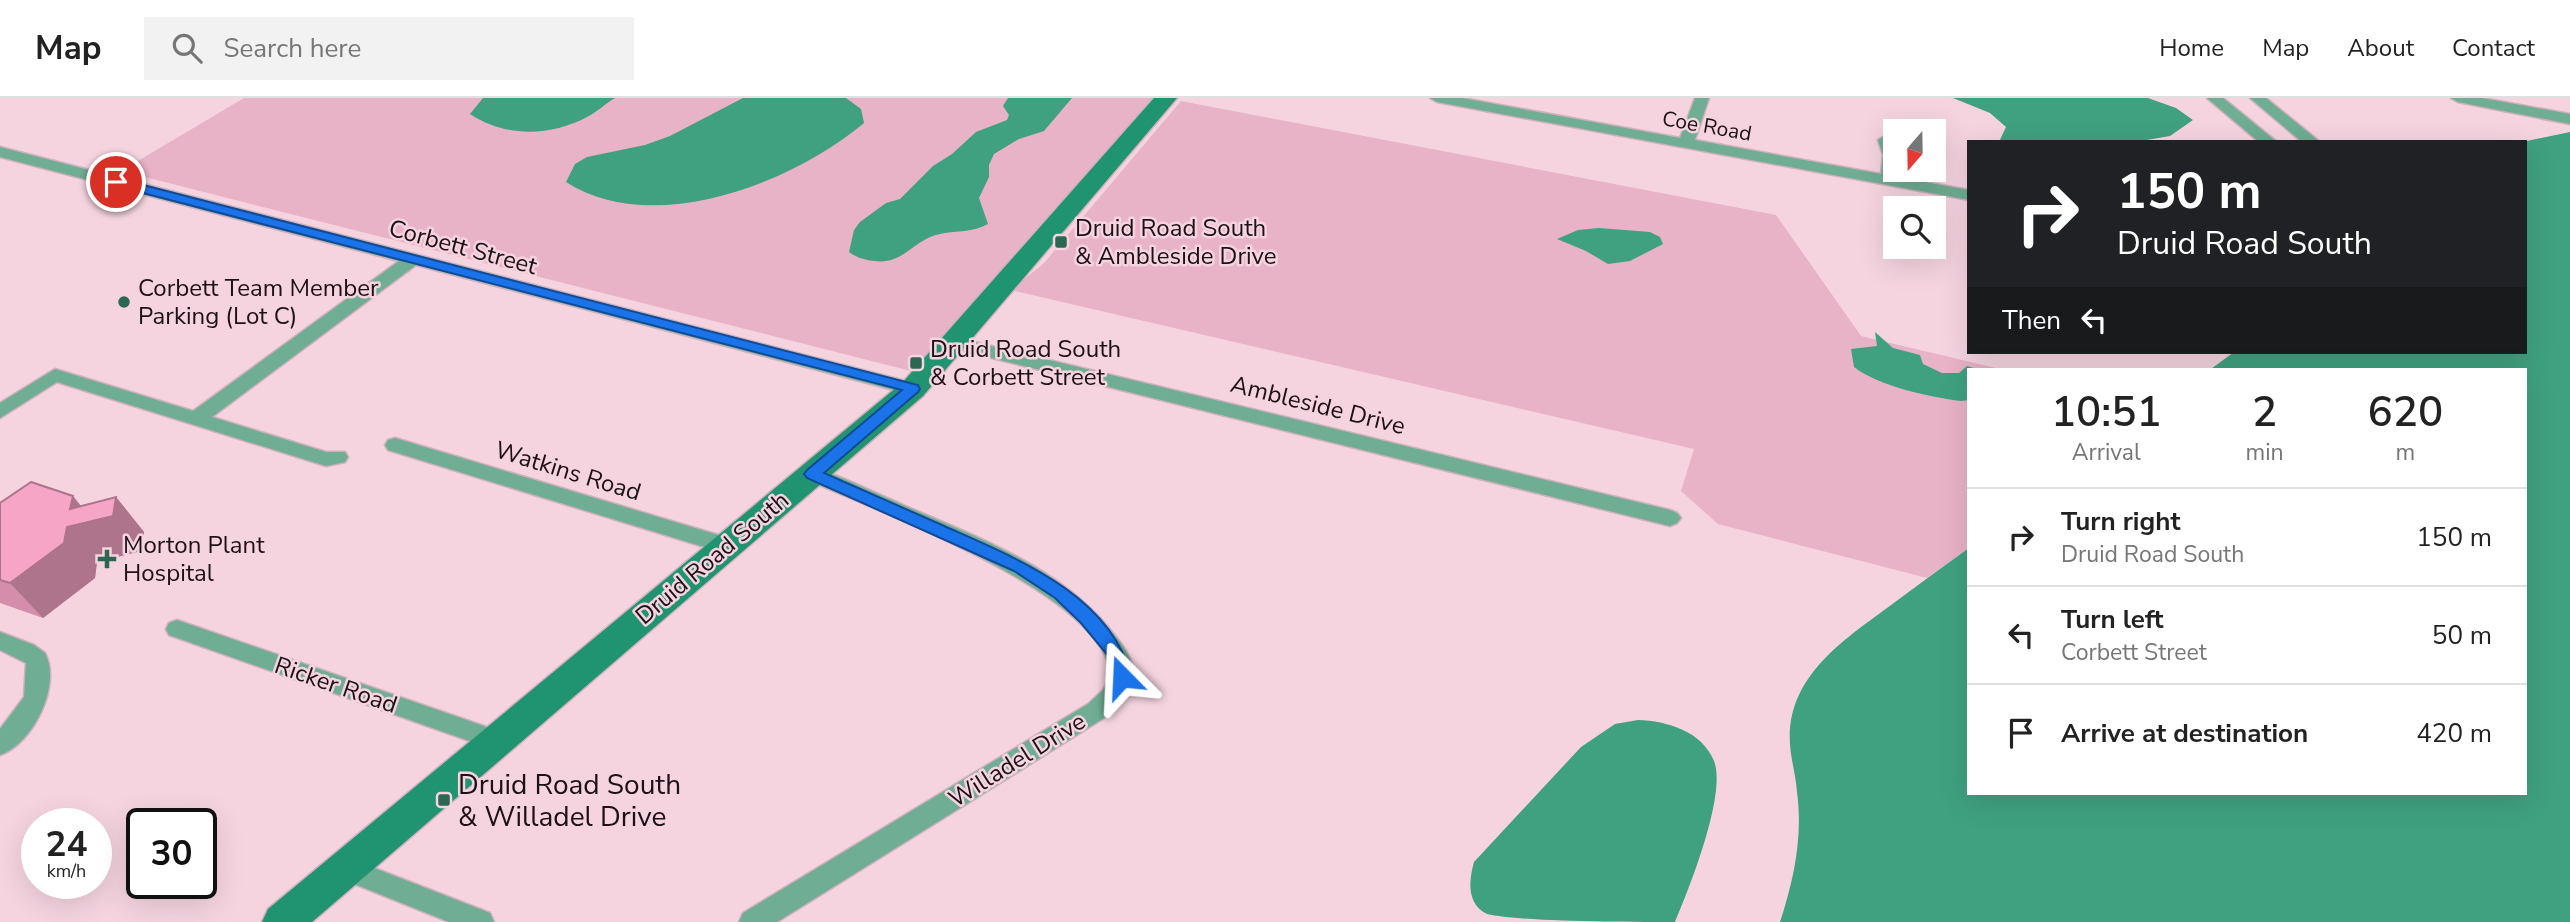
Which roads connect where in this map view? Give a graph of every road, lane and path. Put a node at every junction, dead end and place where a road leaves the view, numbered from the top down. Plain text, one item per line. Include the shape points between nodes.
1 (1166, 98) edge
2 (1437, 98) edge
3 (1702, 98) edge
4 (2214, 98) edge
5 (2257, 98) edge
6 (2458, 98) edge
7 (2570, 119) edge
8 (2266, 140) edge
9 (2310, 140) edge
10 (1686, 144) junction
11 (0, 152) edge
12 (1883, 180) edge
13 (1895, 182) edge
14 (1967, 195) edge
15 (413, 260) junction
16 (954, 343) junction
17 (913, 389) junction
18 (0, 412) edge
19 (196, 419) junction
20 (395, 445) dead end
21 (338, 457) dead end
22 (812, 474) junction
23 (1670, 519) dead end
24 (727, 546) junction
25 (177, 629) dead end
26 (0, 641) edge
27 (495, 740) junction
28 (0, 745) edge
29 (346, 869) junction
30 (282, 922) edge
31 (480, 922) edge
32 (753, 922) edge

1 - 16 street, Druid Road South
2 - 10 street, Coe Road
3 - 10 street
4 - 8 street
5 - 9 street
6 - 7 street
10 - 12 street, Coe Road
11 - 15 street, Corbett Street
13 - 14 street, Coe Road
15 - 17 street, Corbett Street
15 - 19 street
16 - 17 street, Druid Road South
16 - 23 street, Ambleside Drive
17 - 22 street, Druid Road South
18 - 19 street via 55,376
19 - 21 street via 326,459
20 - 24 street, Watkins Road
22 - 24 street, Druid Road South
22 - 32 street, Willadel Drive via 1020,566 1061,594 1106,638 1118,657 1122,677 1114,695 1096,711
24 - 27 street, Druid Road South
25 - 27 street, Ricker Road
26 - 28 street via 37,659 39,691 28,715
27 - 29 street, Druid Road South
29 - 30 street, Druid Road South
29 - 31 street

